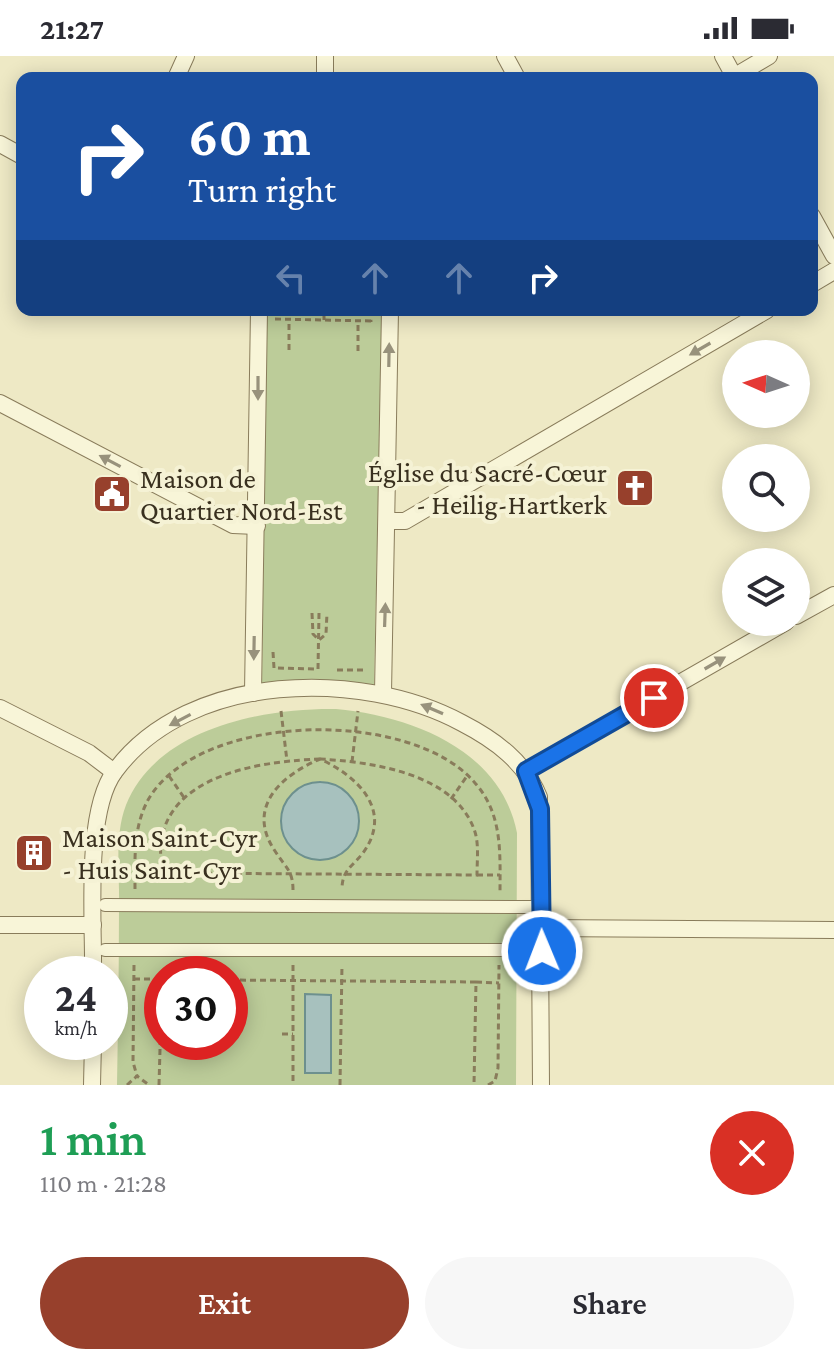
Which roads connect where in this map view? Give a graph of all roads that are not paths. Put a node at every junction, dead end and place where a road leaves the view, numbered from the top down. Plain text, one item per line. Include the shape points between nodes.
1 (769, 56) edge
2 (742, 72) edge
3 (818, 227) edge
4 (834, 256) edge
5 (259, 316) edge
6 (390, 316) edge
7 (757, 316) edge
8 (0, 403) edge
9 (388, 521) junction
10 (257, 526) junction
11 (834, 595) edge
12 (810, 608) edge
13 (762, 636) edge
14 (253, 693) junction
15 (383, 693) junction
16 (0, 708) edge
17 (526, 771) junction
18 (114, 772) junction
19 (105, 905) dead end
20 (532, 907) dead end
21 (0, 925) edge
22 (93, 925) junction
23 (541, 928) junction
24 (834, 930) edge
25 (105, 950) dead end
26 (531, 950) dead end
27 (93, 956) edge
28 (93, 1060) edge
29 (92, 1085) edge
30 (541, 1085) edge

1 - 2 street
3 - 4 street
5 -> 10 street
9 -> 6 street
7 -> 9 street via 405,521
10 -> 8 street via 233,525
15 -> 9 street
10 -> 14 street
11 - 12 street
17 -> 13 street
14 - 15 street via 310,687
14 -> 18 street via 163,729
17 -> 15 street via 465,724
16 - 18 street via 89,753
17 - 23 street via 540,809
18 - 22 street via 96,819
19 - 20 street
21 - 22 street
22 - 27 street
23 - 24 street
23 - 30 street
25 - 26 street
28 - 29 street

